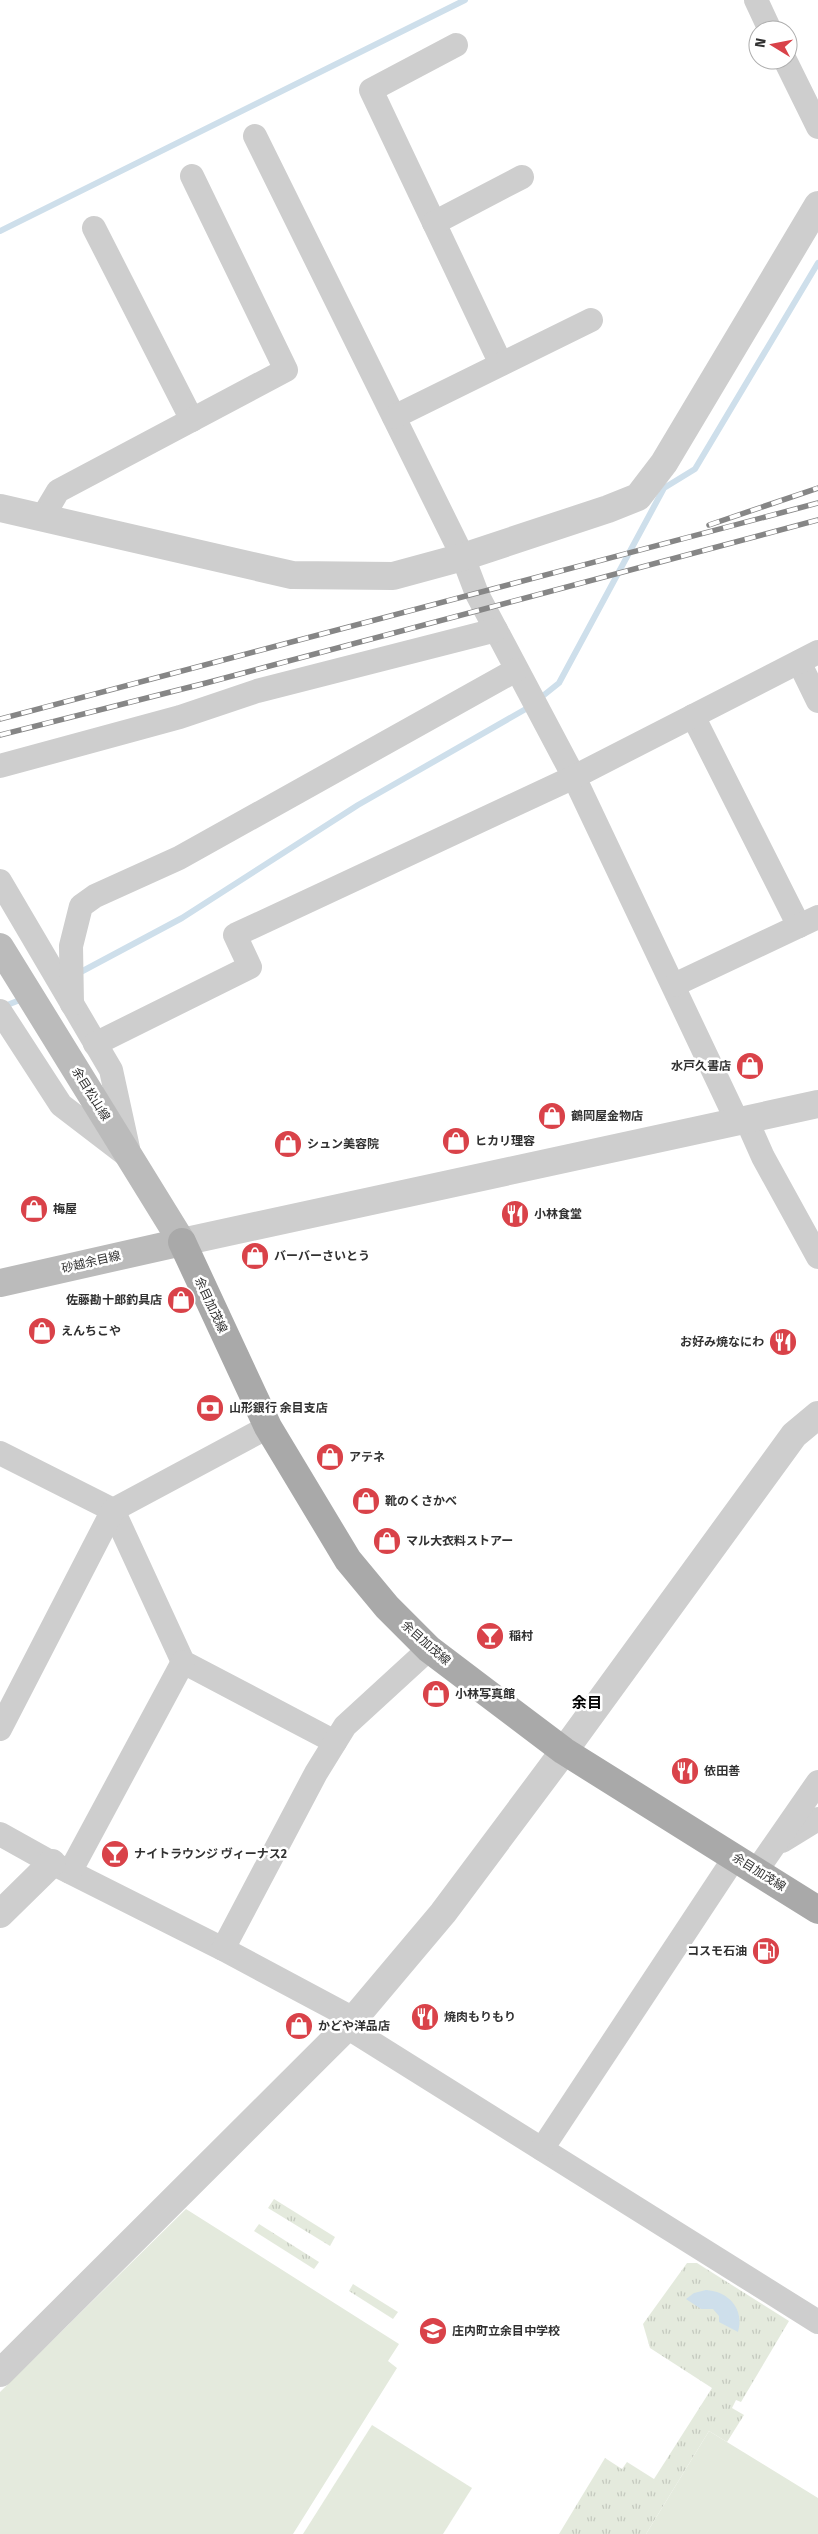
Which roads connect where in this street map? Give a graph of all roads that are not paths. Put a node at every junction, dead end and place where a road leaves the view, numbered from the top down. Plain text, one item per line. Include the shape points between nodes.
1 (756, 0) edge
2 (765, 20) edge
3 (456, 45) dead end
4 (790, 70) edge
5 (818, 127) edge
6 (255, 136) dead end
7 (192, 176) dead end
8 (522, 177) dead end
9 (818, 205) edge
10 (434, 223) junction
11 (94, 228) dead end
12 (591, 320) dead end
13 (502, 364) junction
14 (394, 417) junction
15 (192, 420) junction
16 (0, 508) edge
17 (42, 518) junction
18 (464, 557) junction
19 (496, 630) junction
20 (808, 657) edge
21 (516, 670) junction
22 (818, 701) edge
23 (693, 716) junction
24 (0, 766) edge
25 (574, 777) junction
26 (0, 881) edge
27 (808, 921) edge
28 (0, 947) edge
29 (674, 985) junction
30 (72, 1004) junction
31 (0, 1011) edge
32 (95, 1044) junction
33 (818, 1104) edge
34 (743, 1122) junction
35 (130, 1157) junction
36 (182, 1242) junction
37 (818, 1257) edge
38 (0, 1283) edge
39 (818, 1415) edge
40 (268, 1427) junction
41 (0, 1454) edge
42 (113, 1510) junction
43 (429, 1649) junction
44 (183, 1662) junction
45 (0, 1729) edge
46 (335, 1742) junction
47 (564, 1751) junction
48 (818, 1782) edge
49 (818, 1819) edge
50 (0, 1834) edge
51 (772, 1848) junction
52 (746, 1864) junction
53 (61, 1867) junction
54 (818, 1910) edge
55 (0, 1914) edge
56 (224, 1949) junction
57 (350, 2023) junction
58 (542, 2149) junction
59 (818, 2322) edge
60 (0, 2373) edge

1 - 2 street
3 - 10 street via 371,90
4 - 5 street
6 - 14 street
7 - 15 street via 286,370
8 - 10 street
9 - 18 street via 664,463 638,497
10 - 13 street
11 - 15 street
12 - 13 street
13 - 14 street
14 - 18 street
15 - 17 street via 58,491
16 - 17 street
17 - 18 street via 292,574 393,576
18 - 19 street via 477,594
19 - 21 street
19 - 24 street via 257,691 180,717
20 - 22 street
20 - 23 street
21 - 25 street
21 - 30 street via 179,858 95,896 81,906 71,946
23 - 25 street
23 - 27 street
25 - 29 street
25 - 32 street via 234,935 250,967
26 - 30 street
27 - 29 street
28 - 35 main road, 余目松山線
29 - 34 street
30 - 32 street
31 - 35 street via 61,1105
32 - 35 street via 111,1070
33 - 34 street
34 - 36 street
34 - 37 street
35 - 36 main road, 余目松山線
36 - 38 main road, 砂越余目線
36 - 40 main road, 余目加茂線
39 - 47 street via 794,1435
40 - 42 street
40 - 43 main road, 余目加茂線 via 348,1560 387,1607
41 - 42 street
42 - 44 street
42 - 45 street
43 - 46 street via 345,1726
43 - 47 main road, 余目加茂線
44 - 46 street
44 - 53 street
46 - 56 street
47 - 52 main road, 余目加茂線
47 - 57 street via 443,1912
48 - 51 street
49 - 51 street
50 - 53 street
51 - 52 street
52 - 54 main road, 余目加茂線
52 - 58 street
53 - 55 street
53 - 56 street
56 - 57 street
57 - 58 street
57 - 60 street
58 - 59 street

